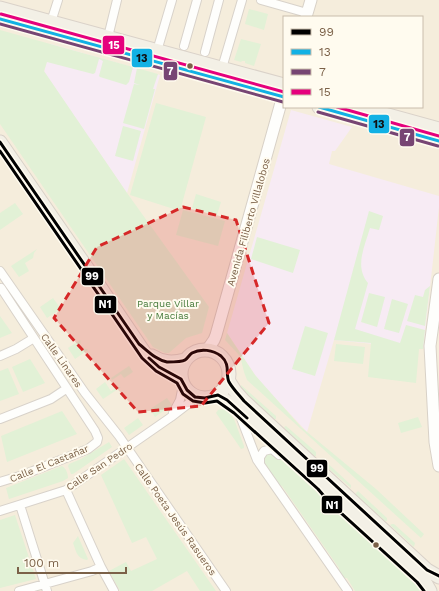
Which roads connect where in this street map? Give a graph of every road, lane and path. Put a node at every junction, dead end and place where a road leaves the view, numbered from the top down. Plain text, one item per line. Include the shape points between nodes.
1 (58, 0) edge
2 (117, 0) edge
3 (172, 0) edge
4 (197, 0) edge
5 (219, 0) edge
6 (242, 0) edge
7 (261, 0) edge
8 (311, 0) edge
9 (0, 8) edge
10 (306, 15) edge
11 (0, 19) edge
12 (51, 22) junction
13 (108, 37) junction
14 (184, 46) dead end
15 (157, 51) junction
16 (205, 52) dead end
17 (222, 68) junction
18 (283, 93) edge
19 (283, 93) edge
20 (283, 97) edge
21 (323, 108) edge
22 (364, 108) edge
23 (439, 129) edge
24 (439, 141) edge
25 (0, 142) edge
26 (0, 271) edge
27 (439, 279) edge
28 (8, 282) junction
29 (0, 288) edge
30 (34, 338) junction
31 (138, 344) junction
32 (208, 350) junction
33 (0, 356) edge
34 (185, 360) junction
35 (434, 360) edge
36 (228, 380) junction
37 (182, 382) junction
38 (66, 389) junction
39 (218, 395) junction
40 (196, 397) junction
41 (237, 409) junction
42 (171, 417) junction
43 (0, 419) edge
44 (97, 442) joint
45 (126, 448) junction
46 (260, 465) junction
47 (439, 466) edge
48 (0, 482) edge
49 (66, 490) junction
50 (332, 499) junction
51 (20, 505) junction
52 (0, 511) edge
53 (101, 567) junction
54 (439, 576) edge
55 (46, 588) edge
56 (19, 591) edge
57 (114, 591) edge
58 (226, 591) edge
59 (348, 591) edge
60 (431, 591) edge

1 - 12 street
2 - 13 street
3 - 15 street
4 - 14 street
5 - 16 street
6 - 17 street
7 - 10 street
8 - 10 main road
9 - 12 main road
11 - 19 main road
12 - 13 main road
13 - 15 main road
15 - 17 main road
17 - 18 main road
20 - 32 main road, Avenida Filiberto Villalobos via 216,335
21 - 24 main road
22 - 23 main road
25 - 31 main road
26 - 28 street, Calle Linares
27 - 35 main road via 430,346
28 - 29 street
28 - 45 street, Calle Linares
29 - 30 street, Calle Linares
30 - 33 street
30 - 38 street, Calle Linares
31 - 34 main road via 163,361
31 - 37 main road via 158,367
32 - 34 main road via 197,351
32 - 36 main road via 223,358 228,368
34 - 37 main road via 182,366
35 - 47 main road via 435,442
36 - 39 main road
36 - 54 main road via 238,395 274,430 427,570
37 - 40 main road via 189,393
37 - 42 street, Calle San Pedro via 180,400
38 - 43 street via 51,399
38 - 44 street, Calle Linares via 98,436
39 - 40 main road via 208,398
39 - 41 main road
40 - 42 street, Calle San Pedro
41 - 46 street
41 - 50 main road via 322,486
42 - 45 street, Calle San Pedro
44 - 48 street, Calle El Castañar via 88,449
45 - 49 street, Calle San Pedro
45 - 58 street, Calle Poeta Jesús Rasueros
46 - 50 street via 261,453 272,449 312,485
46 - 59 street
49 - 51 street, Calle San Pedro
49 - 53 street
50 - 60 main road via 420,578
51 - 52 street, Calle San Pedro
51 - 55 street
53 - 55 street
53 - 57 street
54 - 60 main road
55 - 56 street

